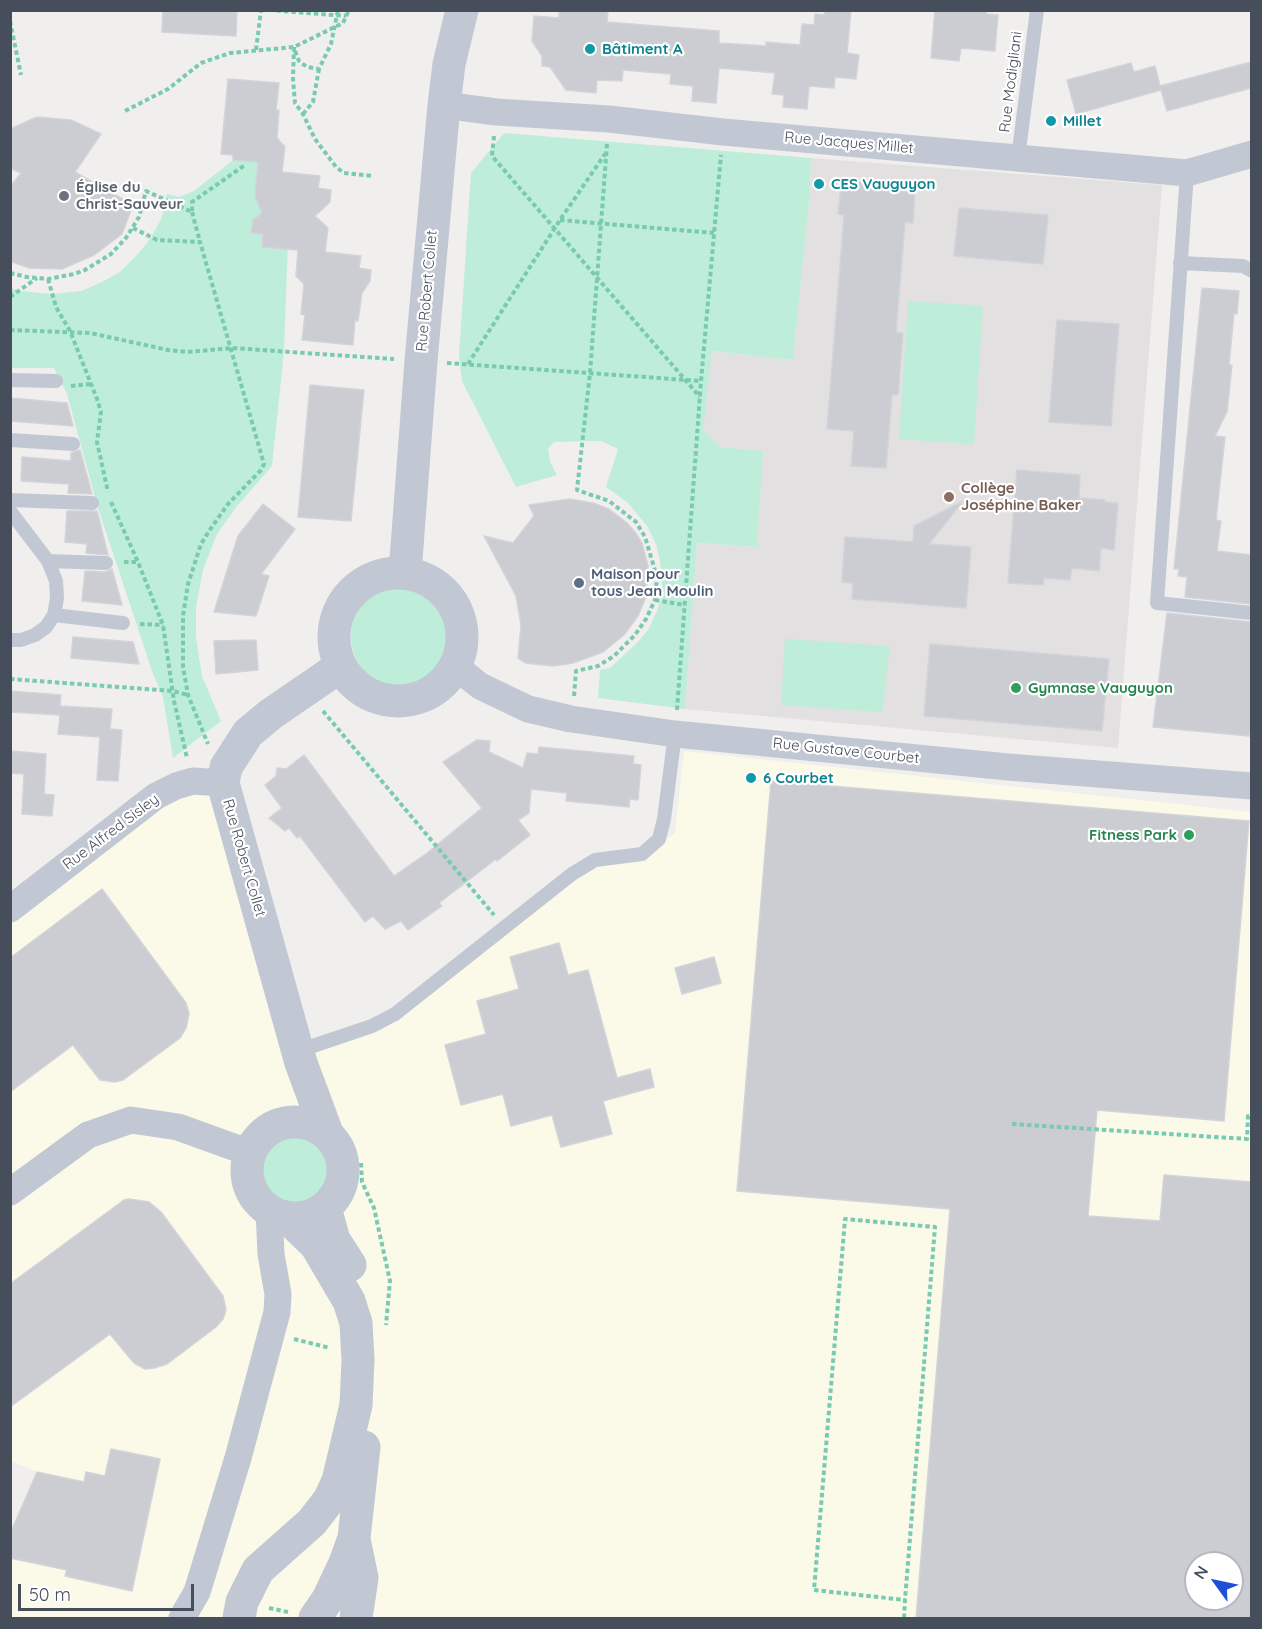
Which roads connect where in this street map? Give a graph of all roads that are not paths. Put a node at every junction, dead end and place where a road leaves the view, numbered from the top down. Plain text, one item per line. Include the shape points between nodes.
1 (462, 10) edge
2 (1037, 10) edge
3 (444, 105) junction
4 (1251, 154) edge
5 (1018, 158) junction
6 (1187, 173) junction
7 (1180, 262) junction
8 (1251, 271) edge
9 (10, 381) edge
10 (56, 381) dead end
11 (10, 440) edge
12 (73, 444) dead end
13 (10, 500) edge
14 (93, 503) dead end
15 (10, 511) edge
16 (48, 561) junction
17 (106, 563) dead end
18 (405, 573) junction
19 (1251, 613) edge
20 (54, 615) junction
21 (123, 623) dead end
22 (10, 640) edge
23 (341, 666) junction
24 (455, 666) junction
25 (675, 734) junction
26 (208, 782) junction
27 (1251, 786) edge
28 (10, 909) edge
29 (299, 1057) junction
30 (278, 1125) junction
31 (327, 1133) junction
32 (250, 1153) junction
33 (10, 1192) edge
34 (325, 1208) junction
35 (278, 1214) junction
36 (354, 1538) junction
37 (240, 1610) edge
38 (182, 1618) edge
39 (315, 1618) edge
40 (356, 1618) edge

1 - 3 street, Rue Robert Collet
2 - 5 lane, Rue Modigliani
3 - 5 street, Rue Jacques Millet
3 - 18 street, Rue Robert Collet
4 - 6 street, Rue Jacques Millet
5 - 6 street, Rue Jacques Millet
6 - 7 lane
7 - 8 lane via 1243,266
7 - 19 lane via 1157,603
9 - 10 lane
11 - 12 lane
13 - 14 lane
15 - 16 lane
16 - 17 lane
16 - 20 lane via 56,581
18 - 23 street via 376,577 347,598 336,619 334,642
18 - 24 street via 436,585 457,611 462,645
20 - 21 lane
20 - 22 lane via 35,635
23 - 24 street via 366,693 397,702 432,692
23 - 26 street, Rue Robert Collet via 248,733 226,767
24 - 25 street, Rue Gustave Courbet via 480,686 528,709
25 - 27 street, Rue Gustave Courbet
25 - 29 lane via 664,819 658,839 642,854 595,860 395,1014
26 - 28 street, Rue Alfred Sisley via 176,786 156,796
26 - 29 street, Rue Robert Collet
29 - 30 street, Rue Robert Collet via 294,1097
29 - 31 street, Rue Robert Collet
30 - 31 street via 304,1122
30 - 32 street via 259,1138
31 - 34 street via 338,1147 343,1170 339,1190
32 - 33 street via 178,1126 131,1120 88,1135
32 - 35 street via 249,1185 256,1198
34 - 35 street via 306,1217
34 - 36 street via 334,1240 355,1274 369,1309 372,1340
35 - 37 street via 316,1245 349,1300 358,1350 356,1405 338,1481 329,1500 312,1522 258,1570
35 - 38 street via 271,1254 277,1312 197,1592
36 - 39 street via 328,1599
36 - 40 street via 362,1578

